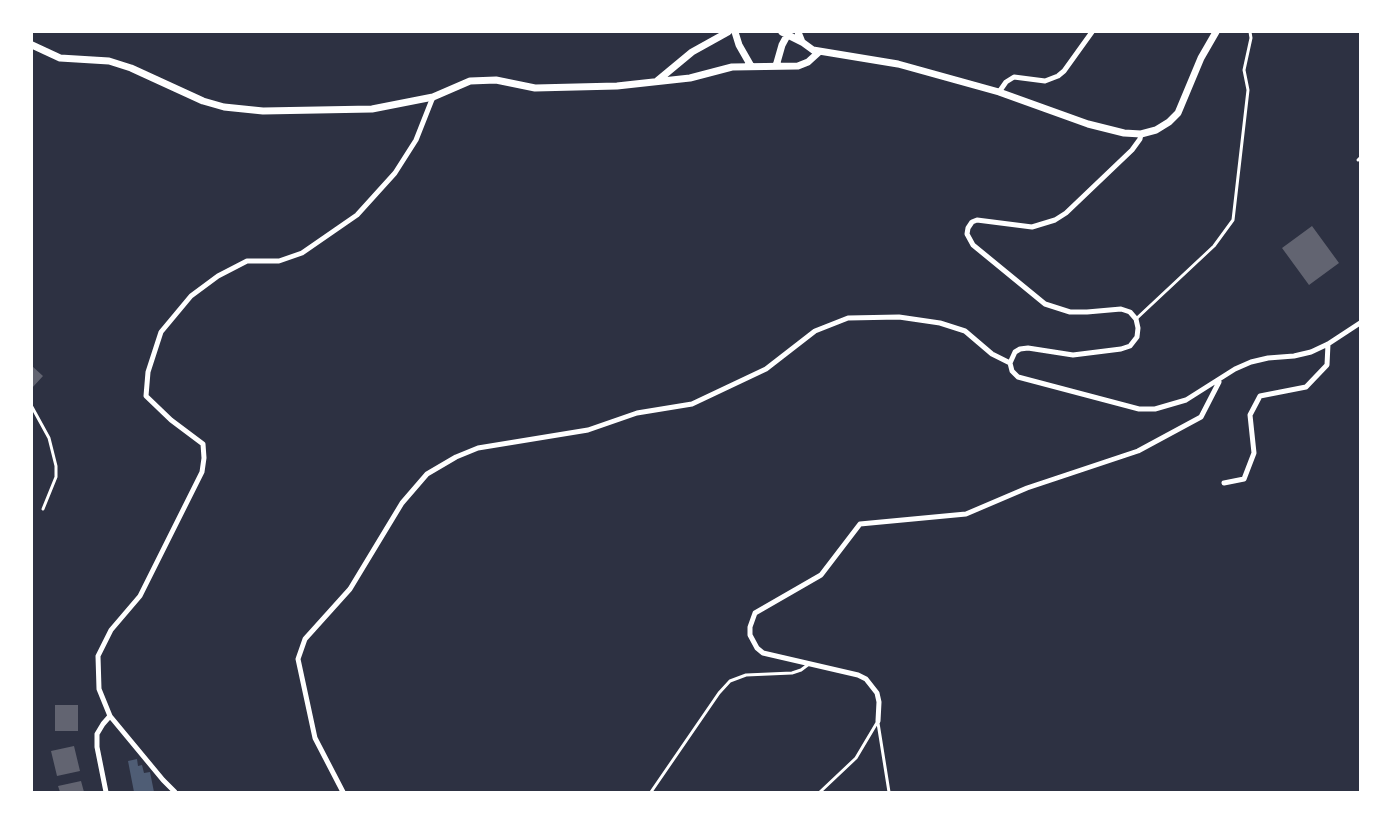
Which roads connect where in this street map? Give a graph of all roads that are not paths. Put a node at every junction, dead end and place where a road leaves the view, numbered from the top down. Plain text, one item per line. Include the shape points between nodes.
1 (728, 32) edge
2 (735, 32) edge
3 (786, 32) edge
4 (798, 32) edge
5 (1092, 32) edge
6 (1216, 32) edge
7 (1250, 32) edge
8 (802, 42) junction
9 (32, 45) edge
10 (819, 52) junction
11 (751, 66) junction
12 (776, 66) junction
13 (657, 81) junction
14 (999, 92) junction
15 (434, 97) junction
16 (1141, 134) junction
17 (1136, 319) junction
18 (1360, 323) edge
19 (1328, 344) junction
20 (1010, 363) junction
21 (1220, 380) junction
22 (32, 407) edge
23 (1224, 483) dead end
24 (43, 509) dead end
25 (809, 664) junction
26 (110, 716) junction
27 (878, 722) junction
28 (106, 792) edge
29 (175, 792) edge
30 (343, 792) edge
31 (651, 792) edge
32 (820, 792) edge
33 (889, 792) edge

1 - 13 street via 692,52
2 - 11 street
3 - 8 street
3 - 12 street
4 - 8 street
5 - 14 street via 1058,76 1045,81 1014,77
6 - 16 street via 1178,113 1156,130
7 - 17 lane via 1244,70 1248,90 1233,220 1214,246
8 - 10 street
9 - 15 street via 60,58 109,61 203,101 244,110 372,109
10 - 12 street via 803,64
10 - 14 street via 898,64
11 - 12 street
11 - 13 street
13 - 15 street via 535,88 496,80 470,81
14 - 16 street via 1088,124
15 - 26 street via 416,140 395,173 357,215 302,253 279,261 247,261 218,276 191,296 161,332 148,372 146,396 203,444 204,458 202,472 140,596 111,630 98,657 99,689
16 - 17 street via 1132,150 1055,220 1032,227 977,220 969,225 967,234 973,245 1045,304 1070,312 1121,309
17 - 20 street via 1137,337 1130,346 1073,355 1020,349
18 - 19 street
19 - 21 street via 1294,356 1251,362
19 - 23 street via 1327,365 1306,387 1260,396 1250,415 1254,453 1244,479
20 - 21 street via 1018,377 1139,409 1170,406
20 - 30 street via 992,354 965,331 940,323 899,316 848,318 815,331 766,369 692,404 637,413 588,430 478,448 427,474 402,503 350,589 304,639 298,660 315,738
21 - 25 street via 1201,417 1138,451 1027,488 966,514 860,524 821,575 755,613 752,619 750,635 757,648
22 - 24 lane via 49,438 56,466 56,477
25 - 27 street via 866,679 877,693
25 - 31 lane via 792,673 746,675 730,681
26 - 28 street via 97,734
26 - 29 street
27 - 32 lane via 856,758
27 - 33 lane

